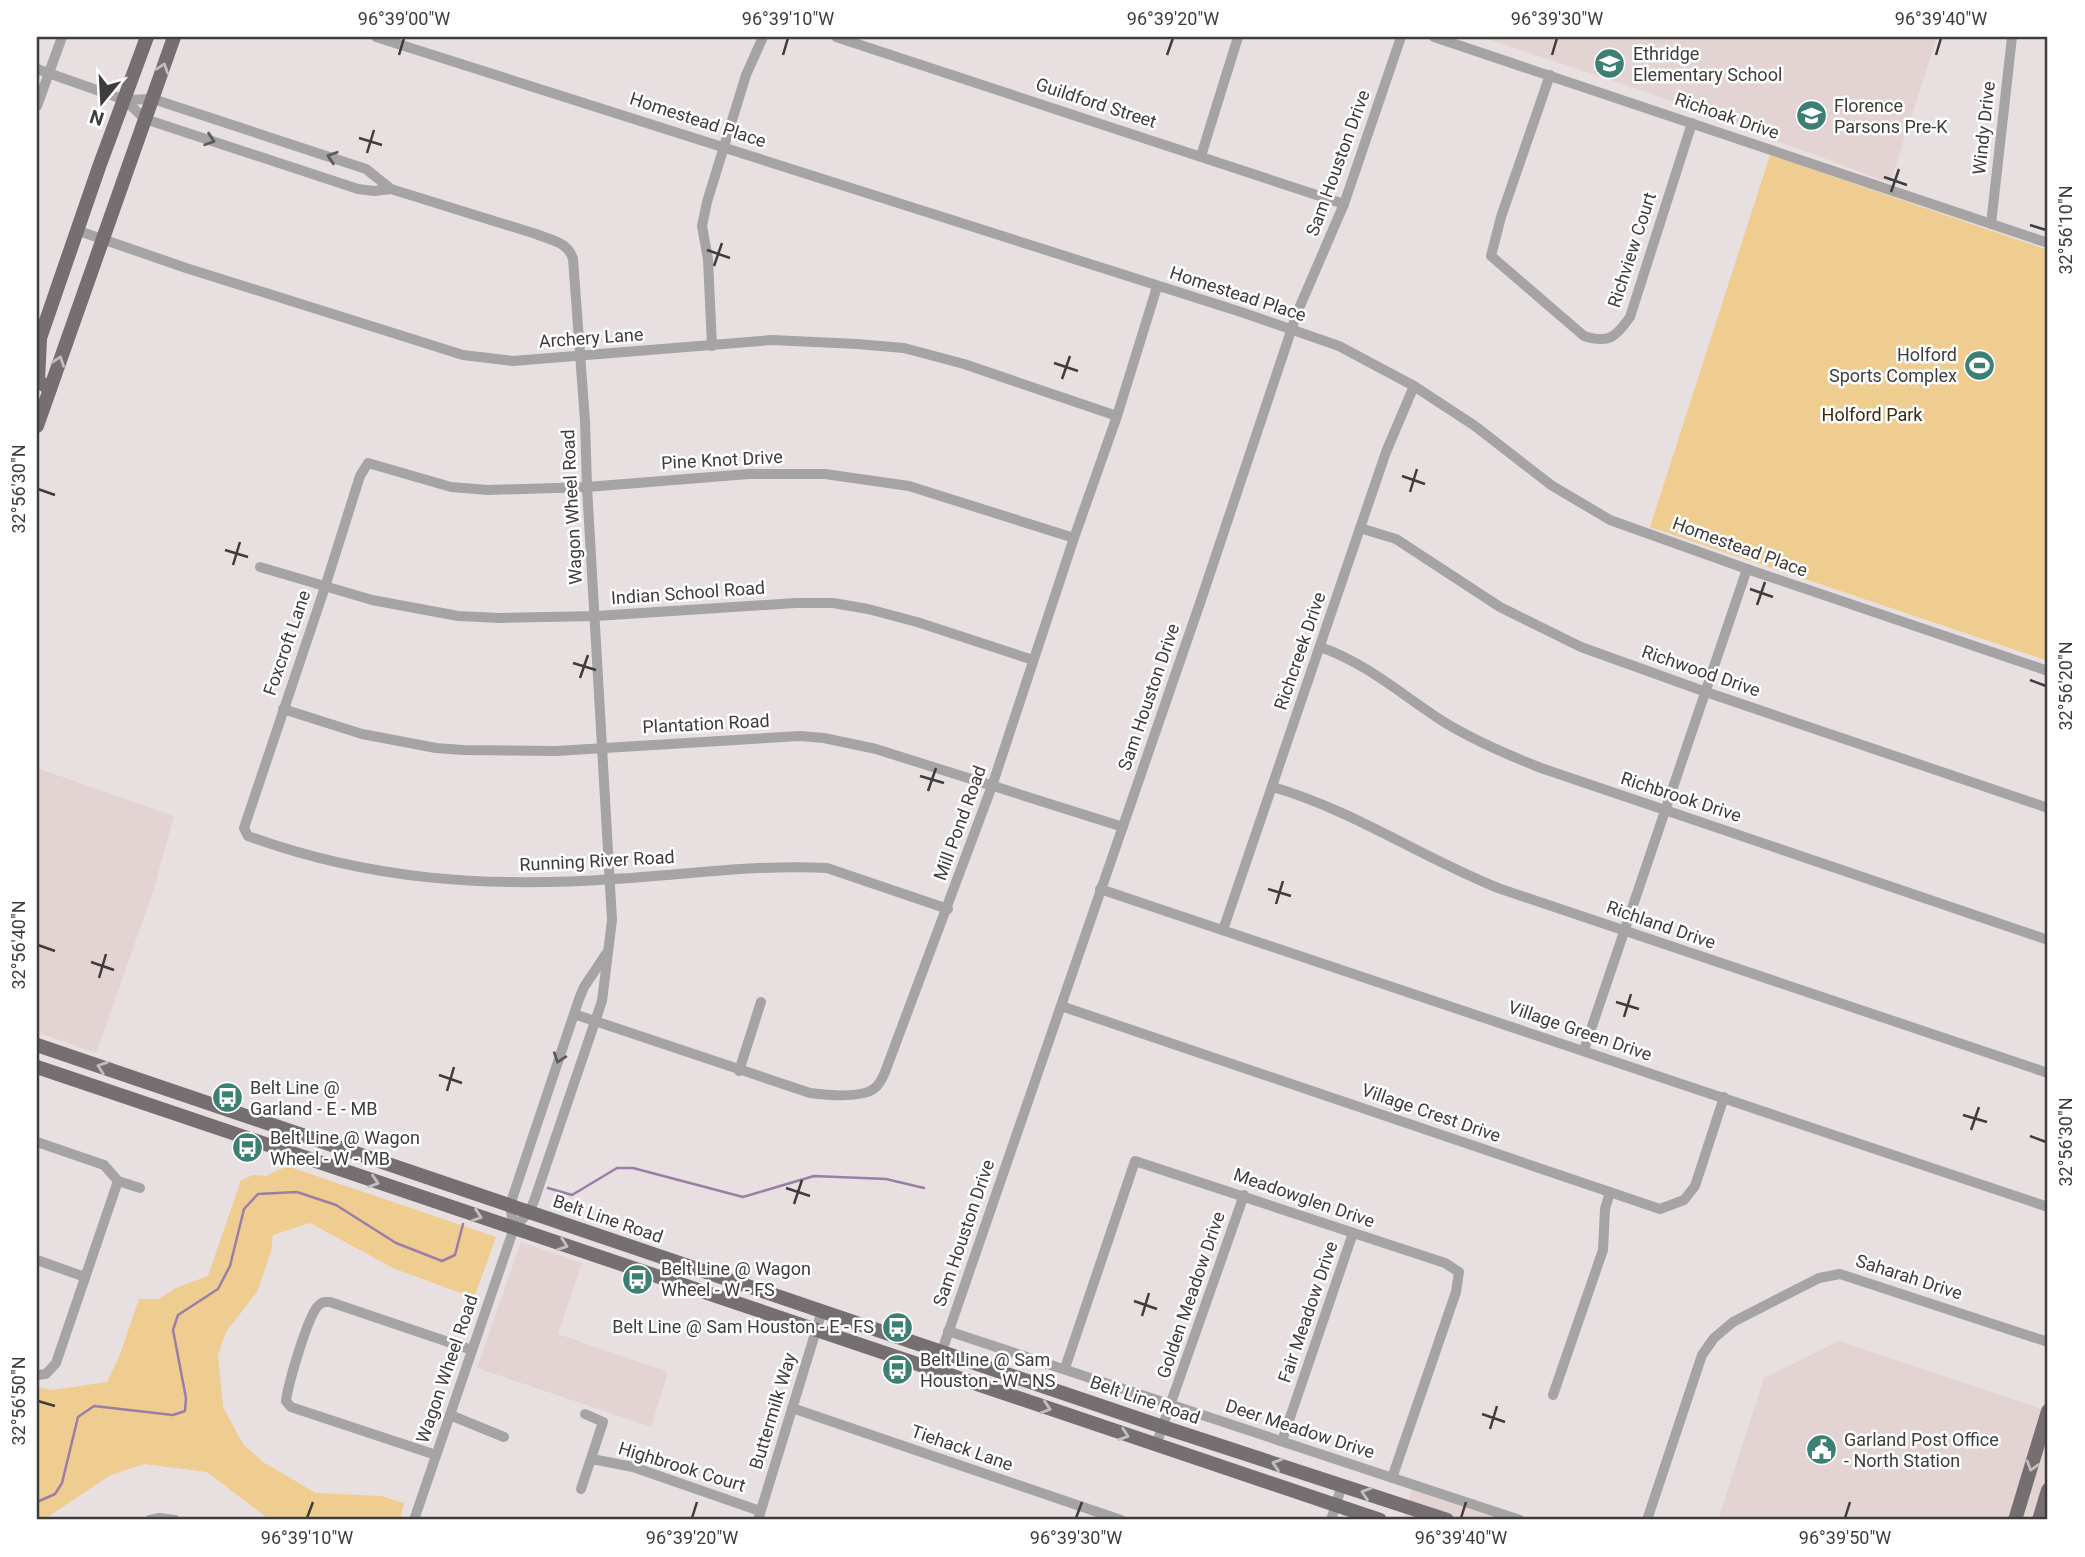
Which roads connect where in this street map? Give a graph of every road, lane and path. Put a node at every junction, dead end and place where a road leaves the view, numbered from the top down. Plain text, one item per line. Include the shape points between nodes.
1 (62, 37) edge
2 (147, 37) edge
3 (174, 37) edge
4 (376, 37) edge
5 (763, 37) edge
6 (836, 37) edge
7 (1238, 37) edge
8 (1401, 37) edge
9 (1434, 37) edge
10 (2012, 37) edge
11 (37, 69) edge
12 (48, 73) junction
13 (1550, 75) junction
14 (153, 99) junction
15 (125, 100) junction
16 (37, 106) edge
17 (145, 119) junction
18 (1692, 123) junction
19 (271, 138) junction
20 (723, 146) junction
21 (1201, 156) junction
22 (264, 158) junction
23 (391, 188) junction
24 (1344, 204) junction
25 (1991, 224) junction
26 (76, 230) junction
27 (103, 240) junction
28 (2048, 243) edge
29 (1157, 287) junction
30 (1292, 329) junction
31 (38, 342) edge
32 (712, 346) junction
33 (580, 356) junction
34 (1414, 386) junction
35 (50, 389) junction
36 (1117, 416) junction
37 (37, 426) edge
38 (368, 463) joint
39 (587, 487) junction
40 (1360, 528) junction
41 (1074, 538) junction
42 (260, 567) dead end
43 (1747, 569) junction
44 (326, 587) junction
45 (596, 616) junction
46 (1321, 647) junction
47 (1033, 660) junction
48 (2048, 671) edge
49 (1706, 692) junction
50 (283, 709) junction
51 (602, 748) junction
52 (992, 786) junction
53 (1273, 787) junction
54 (2048, 808) edge
55 (1665, 810) junction
56 (1123, 827) junction
57 (248, 836) joint
58 (611, 880) junction
59 (1100, 888) junction
60 (948, 909) junction
61 (1223, 930) junction
62 (1624, 931) junction
63 (2048, 940) edge
64 (608, 952) junction
65 (761, 1002) dead end
66 (1060, 1006) junction
67 (574, 1014) junction
68 (595, 1021) junction
69 (37, 1045) edge
70 (1584, 1050) junction
71 (37, 1067) edge
72 (740, 1071) junction
73 (2048, 1073) edge
74 (131, 1077) junction
75 (124, 1097) junction
76 (1724, 1097) junction
77 (213, 1105) junction
78 (206, 1125) junction
79 (37, 1142) edge
80 (531, 1143) junction
81 (551, 1150) junction
82 (118, 1181) junction
83 (140, 1188) dead end
84 (1610, 1192) junction
85 (1244, 1195) junction
86 (510, 1206) junction
87 (2048, 1206) edge
88 (529, 1212) junction
89 (513, 1228) junction
90 (1353, 1233) junction
91 (666, 1259) junction
92 (37, 1260) edge
93 (85, 1277) junction
94 (660, 1279) junction
95 (822, 1311) junction
96 (816, 1331) junction
97 (948, 1331) junction
98 (2048, 1342) edge
99 (472, 1350) junction
100 (942, 1351) junction
101 (1065, 1368) junction
102 (935, 1371) junction
103 (41, 1374) edge
104 (1553, 1395) dead end
105 (1170, 1405) junction
106 (792, 1408) junction
107 (2048, 1411) edge
108 (584, 1414) dead end
109 (450, 1415) junction
110 (1163, 1427) junction
111 (504, 1437) dead end
112 (1282, 1441) junction
113 (1156, 1445) junction
114 (436, 1455) junction
115 (592, 1459) junction
116 (1392, 1478) junction
117 (1342, 1485) junction
118 (581, 1489) dead end
119 (2048, 1490) edge
120 (1336, 1505) junction
121 (759, 1516) edge
122 (1500, 1517) edge
123 (150, 1520) edge
124 (175, 1520) edge
125 (414, 1520) edge
126 (1121, 1520) edge
127 (1331, 1520) edge
128 (1380, 1520) edge
129 (1447, 1520) edge
130 (1520, 1520) edge
131 (1647, 1520) edge
132 (2015, 1520) edge
133 (2039, 1520) edge

1 - 12 street
2 - 15 main road
14 -> 3 main road
4 - 20 street, Homestead Place
5 - 20 street
6 - 21 street, Guildford Street
7 - 21 street
8 - 24 street, Sam Houston Drive
9 - 13 street, Richoak Drive
10 - 25 street, Windy Drive
11 - 12 street, Wagon Wheel Road
12 - 15 street, Wagon Wheel Road
12 - 16 street
13 - 18 street, Richoak Drive
13 - 18 street, Richview Court via 1500,217 1491,256 1584,335 1604,340 1618,333 1630,317
14 - 15 street, Wagon Wheel Road
14 - 17 main road
14 - 19 street, Wagon Wheel Road
15 - 17 street, Wagon Wheel Road
15 - 26 main road
17 -> 22 street, Wagon Wheel Road
17 - 27 main road
18 - 25 street, Richoak Drive
19 - 22 street
23 -> 19 street, Wagon Wheel Road via 366,169
20 - 29 street, Homestead Place
20 - 32 street via 702,226
21 - 24 street, Guildford Street
22 - 23 street, Wagon Wheel Road via 358,188
23 - 33 street, Wagon Wheel Road via 570,249
24 - 30 street, Sam Houston Drive
25 - 28 street, Richoak Drive
26 - 27 street, Archery Lane
26 - 31 main road
27 - 33 street, Archery Lane via 463,355 513,361
35 -> 27 main road
29 - 30 street, Homestead Place
29 - 36 street, Mill Pond Road
30 - 34 street, Homestead Place via 1353,353
30 - 56 street, Sam Houston Drive
31 - 35 main road via 38,381
32 - 33 street, Archery Lane
32 - 36 street, Archery Lane via 772,340 904,348
33 - 39 street, Wagon Wheel Road
34 - 40 street, Richcreek Drive
34 - 43 street, Homestead Place via 1551,485 1601,515
35 - 37 main road
36 - 41 street, Mill Pond Road
38 - 39 street, Pine Knot Drive via 451,487
38 - 44 street, Foxcroft Lane
39 - 41 street, Pine Knot Drive via 749,474 837,475 909,486
39 - 45 street, Wagon Wheel Road
40 - 46 street, Richcreek Drive
40 - 49 street, Richwood Drive via 1396,539 1500,607 1545,630
41 - 47 street, Mill Pond Road
42 - 44 street, Indian School Road
43 - 48 street, Homestead Place
43 - 49 street
44 - 45 street, Indian School Road via 458,616
44 - 50 street, Foxcroft Lane
45 - 47 street, Indian School Road via 833,603 893,615
45 - 51 street, Wagon Wheel Road
46 - 53 street, Richcreek Drive
46 - 55 street, Richbrook Drive via 1355,662 1480,742
47 - 52 street, Mill Pond Road
49 - 54 street, Richwood Drive
49 - 55 street
50 - 51 street, Plantation Road via 362,734 436,748 520,752
50 - 57 street, Foxcroft Lane via 244,828
51 - 52 street, Plantation Road via 824,738 876,749
51 - 58 street, Wagon Wheel Road
52 - 56 street, Plantation Road
52 - 60 street, Mill Pond Road
53 - 61 street, Richcreek Drive
53 - 62 street, Richland Drive via 1336,809 1463,874
55 - 62 street
55 - 63 street, Richbrook Drive
56 - 59 street, Sam Houston Drive
57 - 58 street, Running River Road via 401,876 483,883
58 - 60 street, Running River Road via 777,867 827,868
58 - 64 street, Wagon Wheel Road
59 - 61 street, Village Green Drive
59 - 66 street, Sam Houston Drive
60 - 72 street, Mill Pond Road via 886,1072 876,1087 866,1093 810,1093
61 - 70 street, Village Green Drive
62 - 70 street
62 - 73 street, Richland Drive
64 - 67 street, Wagon Wheel Road via 584,987
64 - 68 street, Wagon Wheel Road
65 - 72 street
66 - 84 street, Village Crest Drive
66 - 97 street, Sam Houston Drive
67 - 68 street, Mill Pond Road
67 -> 80 street, Wagon Wheel Road
68 - 72 street, Mill Pond Road
68 - 81 street, Wagon Wheel Road
74 -> 69 main road, Belt Line Road
70 - 76 street, Village Green Drive
71 - 75 main road
74 - 75 main road
74 - 77 main road, Belt Line Road
75 - 78 main road
76 - 84 street, Village Crest Drive via 1695,1186 1684,1200 1660,1209
76 - 87 street, Village Green Drive
77 - 78 main road
77 - 86 main road, Belt Line Road
78 -> 89 main road
79 - 82 street via 104,1165
80 - 81 street
80 - 86 street, Wagon Wheel Road
81 - 88 street, Wagon Wheel Road
82 - 83 street
82 - 93 street
84 - 104 street via 1601,1257
85 - 90 street, Meadowglen Drive
85 - 101 street, Meadowglen Drive via 1135,1161
85 - 105 street, Golden Meadow Drive
86 - 88 main road, Belt Line Road
86 - 89 street, Wagon Wheel Road
88 - 89 street, Wagon Wheel Road
88 - 91 main road, Belt Line Road
89 -> 94 main road
89 - 99 street, Wagon Wheel Road
90 - 112 street, Fair Meadow Drive
90 - 116 street, Meadowglen Drive via 1445,1263 1459,1272
91 - 94 main road
91 - 95 main road, Belt Line Road
92 - 93 street
93 - 103 street via 56,1363
94 - 96 main road
95 - 96 street, Buttermilk Way
95 - 100 main road, Belt Line Road
96 - 102 main road
96 - 106 street, Buttermilk Way
97 - 100 street, Sam Houston Drive
97 - 101 street, Deer Meadow Drive
98 - 131 street, Saharah Drive via 1840,1274 1819,1278 1733,1322 1714,1338 1702,1355
99 - 109 street, Wagon Wheel Road
99 - 114 street via 341,1305 323,1302 313,1312 290,1382 286,1401 291,1407
100 - 102 street, Sam Houston Drive
100 - 110 main road, Belt Line Road
101 - 105 street, Deer Meadow Drive
102 -> 113 main road
105 - 110 street, Golden Meadow Drive
105 - 112 street, Deer Meadow Drive
106 - 121 street, Buttermilk Way
106 - 126 street, Tiehack Lane
107 -> 132 main road
108 - 115 street, Highbrook Court via 603,1422
109 - 111 street
109 - 114 street, Wagon Wheel Road
110 - 113 street, Golden Meadow Drive
117 -> 110 main road, Belt Line Road
112 - 116 street, Deer Meadow Drive
113 - 120 main road
114 - 125 street, Wagon Wheel Road
115 - 118 street, Highbrook Court
115 - 121 street, Highbrook Court via 633,1468
116 - 122 street, Deer Meadow Drive
117 - 120 street
129 -> 117 main road, Belt Line Road
119 - 133 main road
120 - 127 street
120 - 128 main road
122 - 130 street, Deer Meadow Drive
123 - 124 street

